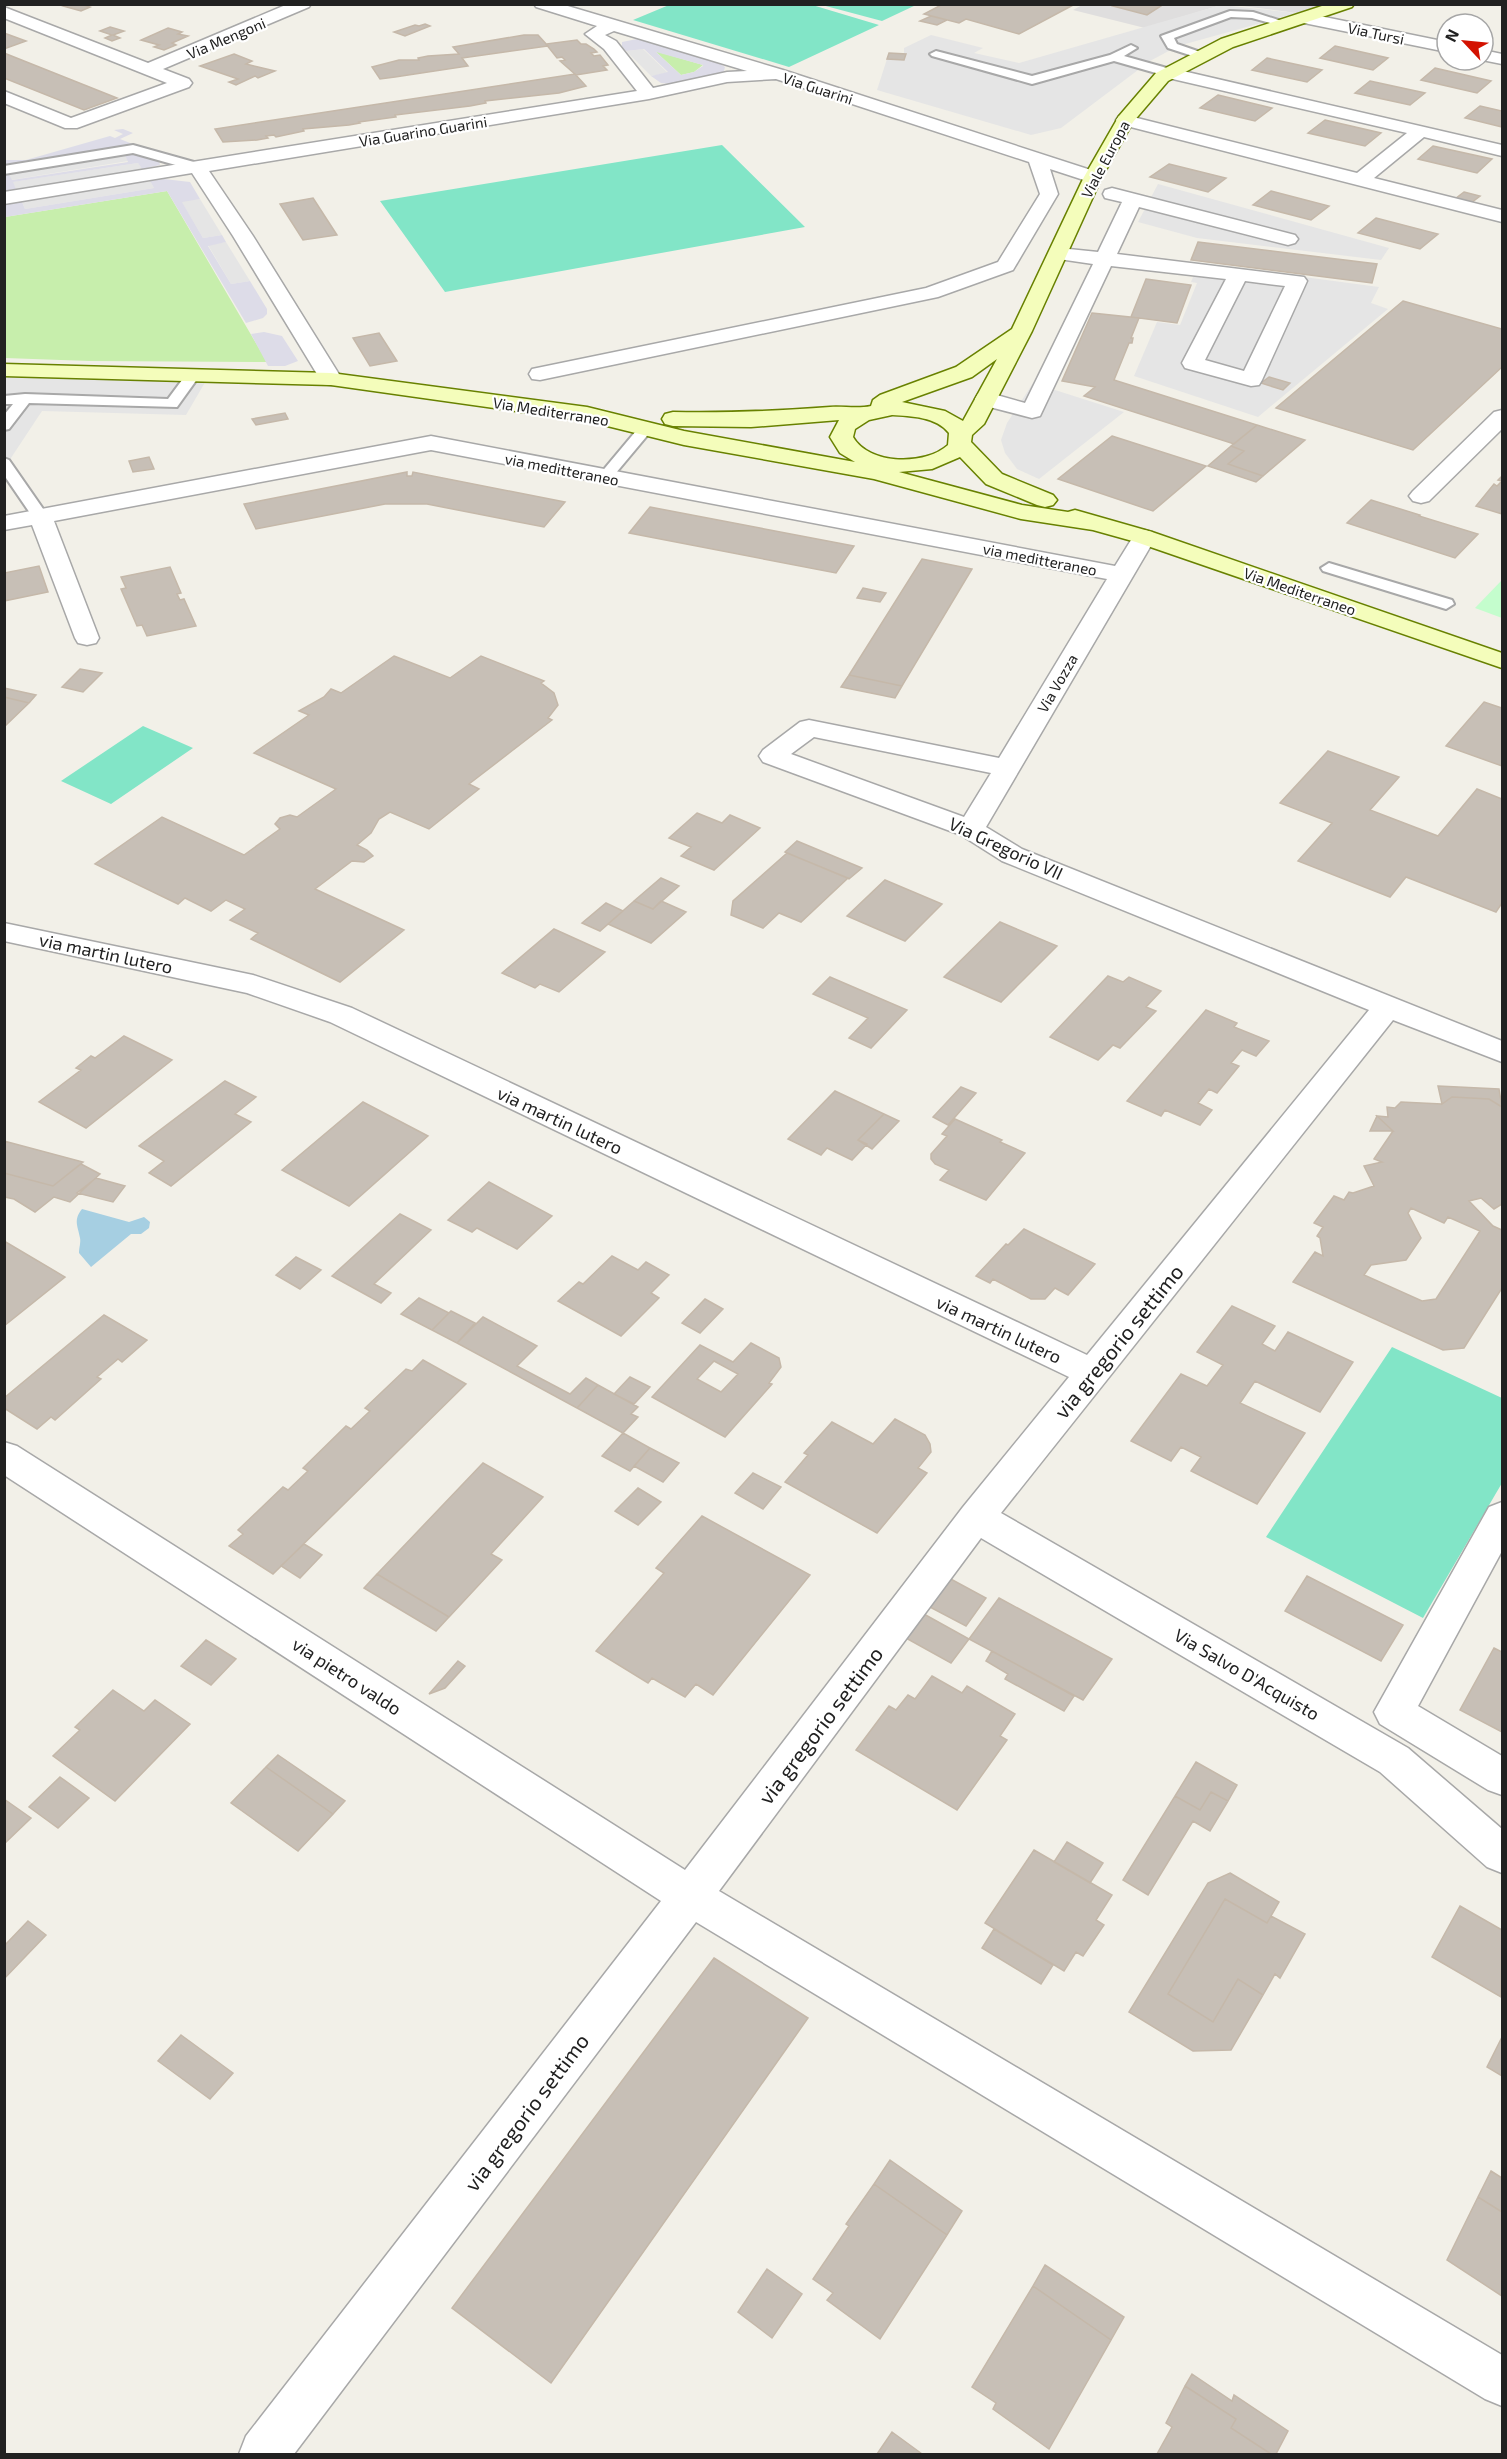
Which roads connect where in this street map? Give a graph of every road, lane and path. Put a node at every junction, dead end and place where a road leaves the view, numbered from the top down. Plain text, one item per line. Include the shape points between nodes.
1 (252, 4) edge
2 (303, 4) edge
3 (542, 4) edge
4 (1346, 4) edge
5 (4, 12) edge
6 (284, 13) junction
7 (1305, 18) junction
8 (609, 19) junction
9 (1285, 24) junction
10 (1435, 45) edge
11 (1131, 48) dead end
12 (936, 54) dead end
13 (1202, 56) junction
14 (1114, 57) junction
15 (148, 69) junction
16 (731, 70) junction
17 (1170, 73) junction
18 (777, 74) junction
19 (749, 88) junction
20 (649, 94) junction
21 (4, 96) edge
22 (843, 96) junction
23 (1125, 120) junction
24 (1421, 131) junction
25 (1503, 150) edge
26 (1037, 159) junction
27 (197, 167) junction
28 (4, 170) edge
29 (1360, 180) junction
30 (1091, 183) junction
31 (4, 198) edge
32 (1133, 200) junction
33 (1503, 216) edge
34 (1288, 239) dead end
35 (1059, 254) junction
36 (1106, 257) junction
37 (1238, 274) junction
38 (1022, 331) junction
39 (4, 372) edge
40 (540, 374) dead end
41 (194, 375) junction
42 (331, 379) junction
43 (25, 398) junction
44 (986, 399) junction
45 (4, 400) edge
46 (869, 412) junction
47 (587, 414) junction
48 (1503, 417) edge
49 (4, 426) edge
50 (646, 428) junction
51 (960, 439) junction
52 (859, 457) junction
53 (4, 463) edge
54 (906, 466) junction
55 (605, 477) junction
56 (1421, 496) dead end
57 (40, 516) junction
58 (4, 523) edge
59 (1096, 523) junction
60 (1144, 537) junction
61 (1329, 568) dead end
62 (1120, 574) junction
63 (1446, 604) dead end
64 (87, 639) dead end
65 (1503, 661) edge
66 (1007, 768) junction
67 (971, 829) junction
68 (4, 932) edge
69 (1389, 1005) junction
70 (1503, 1052) edge
71 (1092, 1373) junction
72 (4, 1456) edge
73 (976, 1517) junction
74 (1503, 1517) edge
75 (1503, 1777) edge
76 (1503, 1854) edge
77 (690, 1896) junction
78 (1503, 2382) edge
79 (264, 2454) edge

1 - 6 street
2 - 6 street, Via Mengoni
3 - 8 street
4 - 7 main road, Viale Europa
5 - 15 street
6 - 15 street, Via Mengoni
7 - 9 main road, Viale Europa
7 - 10 street, Via Tursi
8 - 16 street
8 - 20 street via 593,34 610,45
9 - 13 main road, Viale Europa via 1227,43
9 - 13 lane via 1253,15 1230,14 1167,36 1173,46
11 - 14 lane
12 - 14 lane via 1032,80
13 - 17 main road, Viale Europa
14 - 17 lane
15 - 21 street via 183,83 71,124
16 - 18 street, Via Guarino Guarini
16 - 20 street, Via Guarino Guarini
17 - 23 main road, Viale Europa via 1162,77
17 - 24 street
18 - 19 street, Via Guarino Guarini via 771,81
18 - 22 street, Via Guarini
19 - 20 street, Via Guarino Guarini
19 - 22 street, Via Guarino Guarini
20 - 27 street, Via Guarino Guarini
22 - 26 street, Via Guarini
23 - 29 street
23 - 30 main road, Viale Europa
24 - 25 street
24 - 29 street
26 - 30 street, Via Guarini
26 - 40 street via 1049,194 1006,266 932,293
27 - 28 lane, Via Guarino Guarini via 133,149
27 - 31 street, Via Guarino Guarini
27 - 42 street
29 - 33 street
30 - 32 street, Via Guarini
30 - 35 main road, Viale Europa
32 - 34 street, Via Guarini
32 - 36 street
35 - 36 street
35 - 38 main road, Viale Europa
36 - 37 street
36 - 44 street via 1032,411
37 - 37 street via 1193,363 1251,380 1297,281
38 - 44 main road, Viale Europa
38 - 46 main road via 964,372 888,400
39 - 41 main road, Via Mediterraneo
41 - 42 main road, Via Mediterraneo
41 - 43 lane via 172,405
42 - 47 main road, Via Mediterraneo
43 - 45 lane
43 - 49 lane
44 - 51 main road, Viale Europa via 974,424
46 - 47 main road, Via Mediterraneo via 700,421
46 - 51 main road, Via Mediterraneo via 892,408 928,412 954,425
46 - 52 main road via 850,421 842,430 847,449
47 - 50 main road, Via Mediterraneo
47 - 52 main road via 800,441
48 - 56 street
50 - 55 lane
50 - 59 main road, Via Mediterraneo via 876,473 1021,512
51 - 54 main road, Viale Europa via 953,453 941,460
51 - 59 main road, Via Mediterraneo via 994,479
52 - 54 main road via 873,463
53 - 57 lane
54 - 59 main road, Via Mediterraneo
55 - 57 street, via meditteraneo via 431,443
55 - 62 street, via meditteraneo
57 - 58 street, via meditteraneo
57 - 64 street
59 - 60 main road, Via Mediterraneo
60 - 62 street, Via Vozza
60 - 65 main road, Via Mediterraneo
61 - 63 lane
62 - 66 street, Via Vozza
66 - 67 street, Via Vozza
66 - 67 street, Via Gregorio VII via 809,728 772,756
67 - 69 street, Via Gregorio VII via 1012,855
68 - 71 street, via martin lutero via 253,984 341,1016
69 - 70 street, Via Gregorio VII
69 - 71 street, via gregorio settimo
71 - 73 street, via gregorio settimo
72 - 77 street, via pietro valdo
73 - 76 street, Via Salvo D'Acquisto via 1394,1760
73 - 77 street, via gregorio settimo
74 - 75 street via 1394,1712
77 - 78 street, via pietro valdo
77 - 79 street, via gregorio settimo

